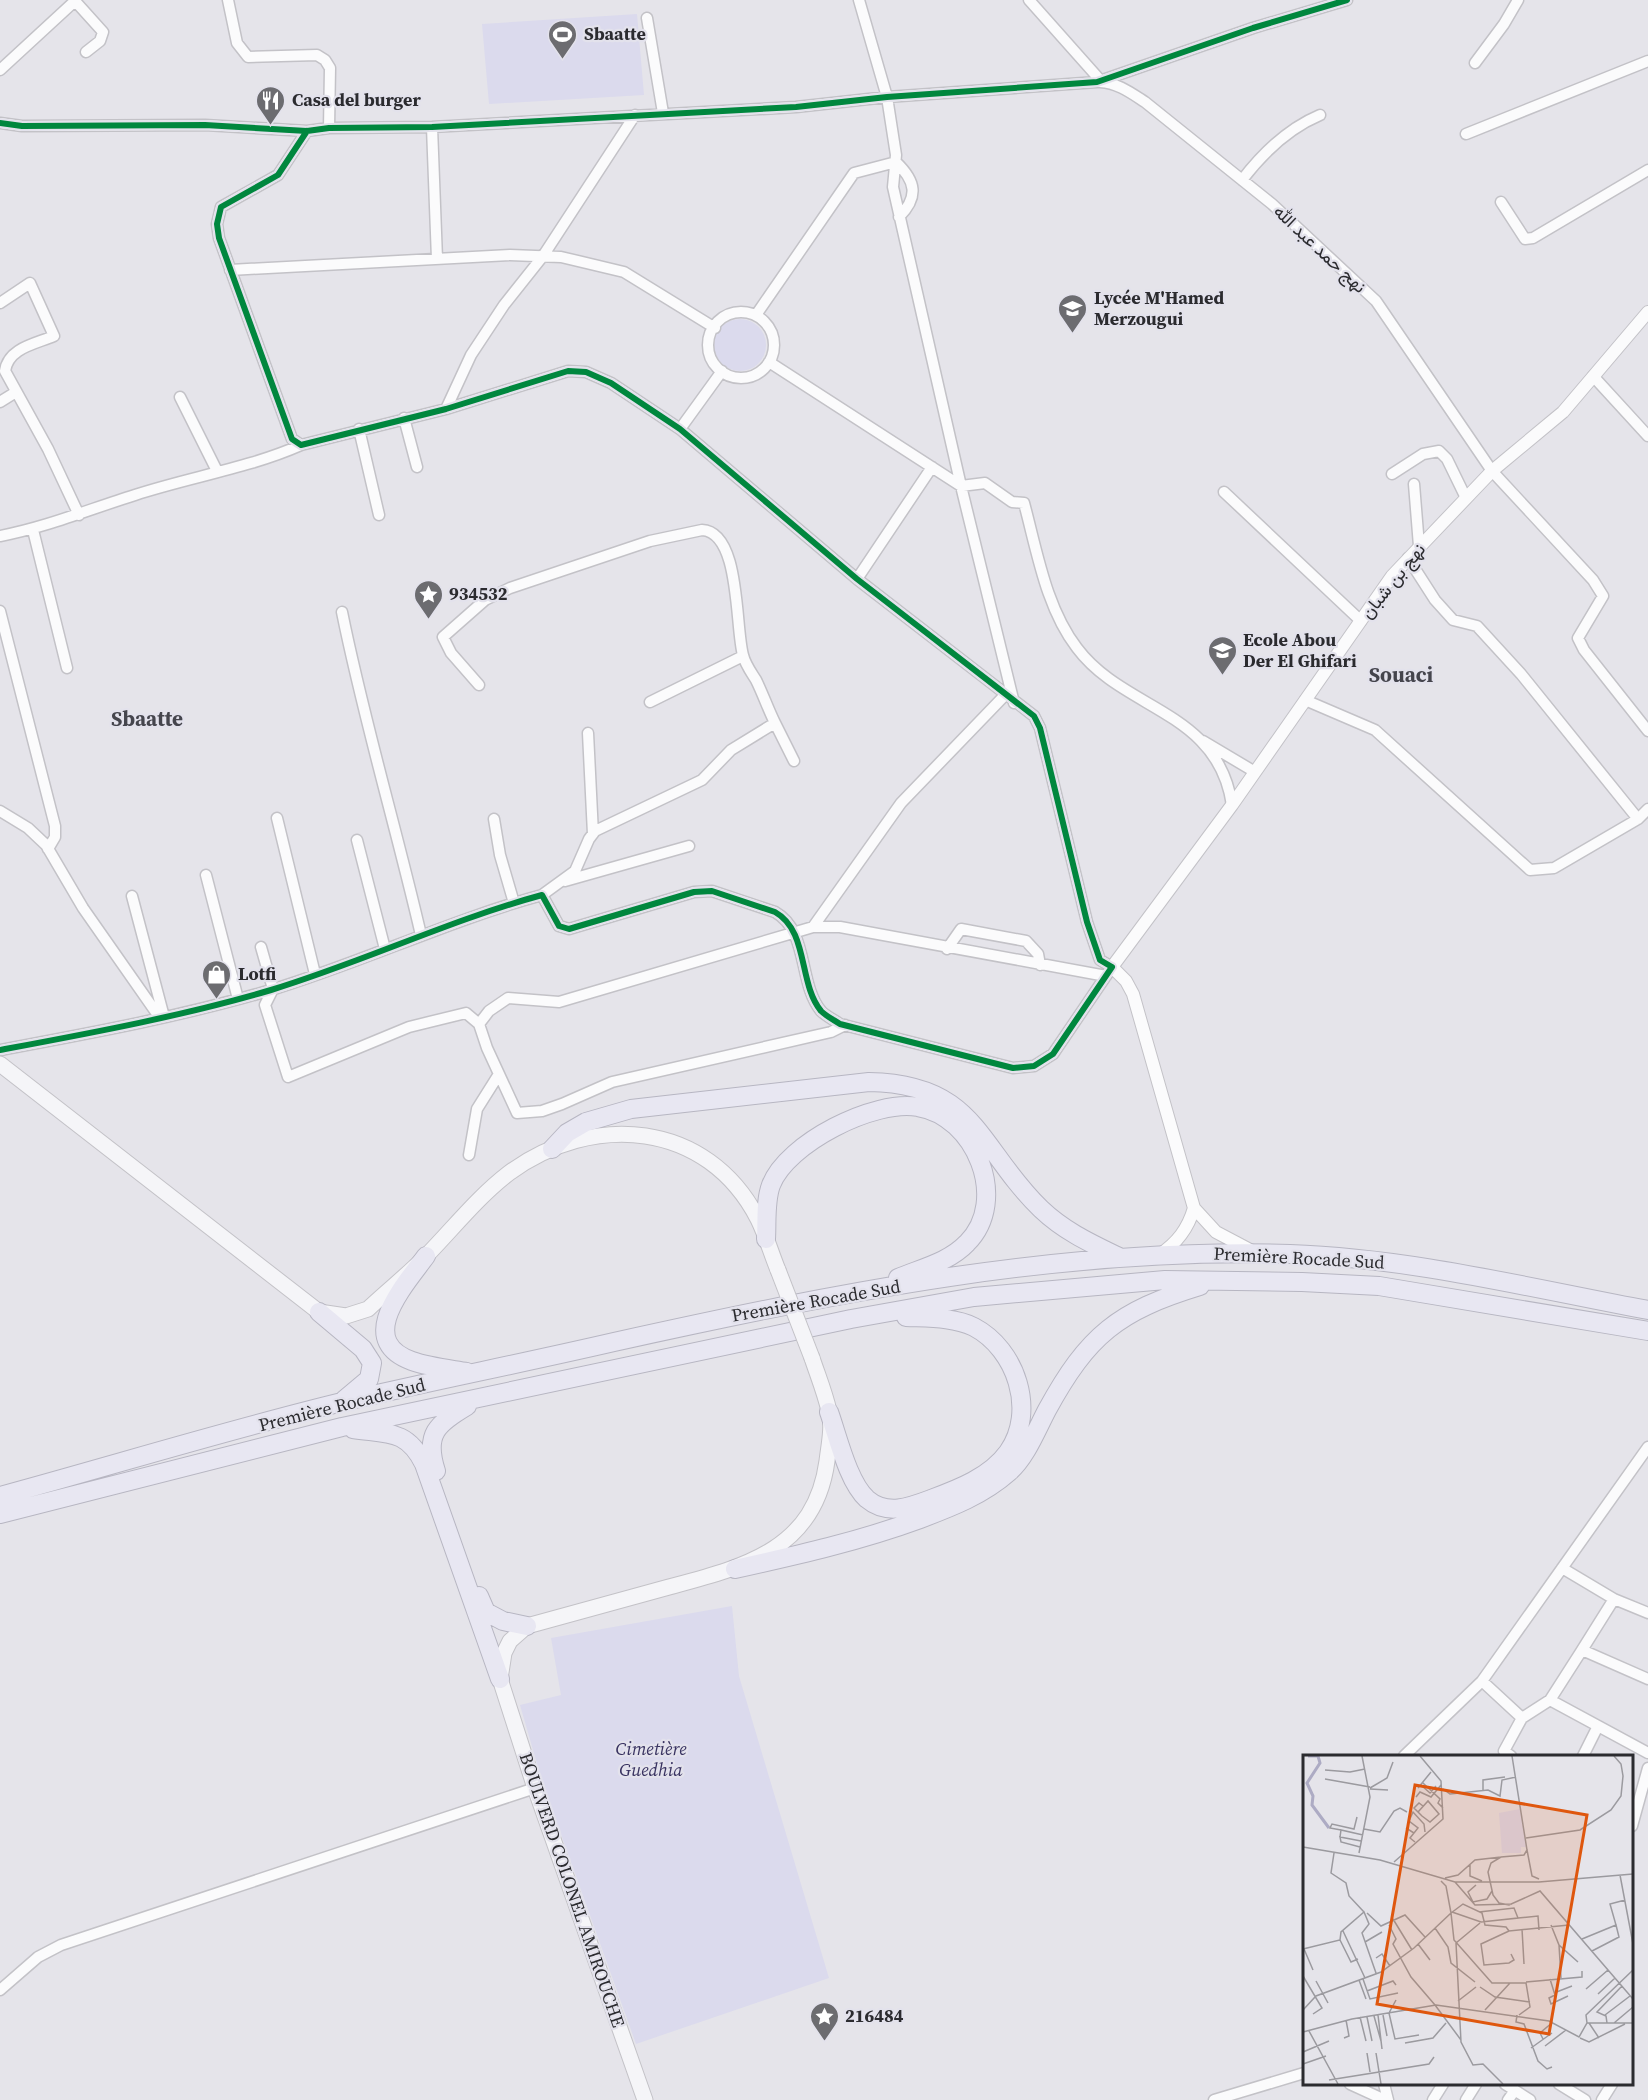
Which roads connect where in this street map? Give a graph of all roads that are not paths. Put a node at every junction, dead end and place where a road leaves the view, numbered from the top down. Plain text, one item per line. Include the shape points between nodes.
1 (76, 0) edge
2 (228, 0) edge
3 (859, 0) edge
4 (1029, 0) edge
5 (1347, 0) edge
6 (1518, 0) edge
7 (647, 18) dead end
8 (86, 52) dead end
9 (1648, 61) edge
10 (1474, 63) dead end
11 (0, 70) edge
12 (1099, 81) junction
13 (887, 97) junction
14 (663, 113) junction
15 (1320, 115) dead end
16 (635, 116) junction
17 (0, 123) edge
18 (432, 127) junction
19 (329, 128) junction
20 (307, 131) junction
21 (1466, 134) dead end
22 (896, 162) junction
23 (1648, 170) edge
24 (1242, 180) junction
25 (1501, 202) dead end
26 (899, 216) junction
27 (543, 256) junction
28 (437, 259) junction
29 (230, 270) junction
30 (0, 303) edge
31 (1648, 312) edge
32 (756, 315) junction
33 (715, 328) junction
34 (14, 352) junction
35 (0, 354) edge
36 (769, 362) junction
37 (722, 371) junction
38 (1593, 376) junction
39 (16, 392) junction
40 (180, 397) dead end
41 (0, 402) edge
42 (446, 409) junction
43 (404, 418) junction
44 (358, 429) junction
45 (680, 429) junction
46 (1648, 436) edge
47 (301, 445) junction
48 (417, 467) dead end
49 (932, 467) junction
50 (217, 471) junction
51 (1492, 471) junction
52 (1392, 474) dead end
53 (1414, 484) dead end
54 (961, 486) junction
55 (1224, 492) dead end
56 (1466, 498) junction
57 (79, 515) junction
58 (379, 515) dead end
59 (33, 530) junction
60 (0, 536) edge
61 (1419, 546) junction
62 (1408, 558) junction
63 (857, 579) junction
64 (0, 611) edge
65 (342, 612) dead end
66 (1360, 621) junction
67 (743, 656) junction
68 (67, 668) dead end
69 (478, 685) dead end
70 (1010, 696) junction
71 (1305, 700) junction
72 (650, 702) dead end
73 (775, 723) junction
74 (1648, 731) edge
75 (588, 733) dead end
76 (1201, 740) junction
77 (794, 761) dead end
78 (1255, 772) junction
79 (1232, 805) junction
80 (1648, 809) edge
81 (0, 811) edge
82 (277, 818) dead end
83 (494, 819) dead end
84 (1638, 819) junction
85 (592, 834) junction
86 (357, 840) dead end
87 (689, 846) dead end
88 (48, 849) junction
89 (206, 874) dead end
90 (561, 882) junction
91 (542, 895) junction
92 (132, 896) dead end
93 (514, 903) junction
94 (813, 927) junction
95 (794, 932) junction
96 (421, 935) junction
97 (261, 947) dead end
98 (385, 949) junction
99 (947, 949) junction
100 (1040, 965) junction
101 (1109, 972) junction
102 (315, 974) junction
103 (273, 989) junction
104 (238, 999) junction
105 (162, 1017) junction
106 (479, 1024) junction
107 (845, 1025) junction
108 (0, 1050) edge
109 (0, 1064) edge
110 (499, 1074) junction
111 (552, 1149) junction
112 (469, 1155) dead end
113 (1194, 1208) junction
114 (766, 1239) junction
115 (1259, 1253) junction
116 (426, 1256) junction
117 (1159, 1256) junction
118 (1120, 1258) junction
119 (1217, 1280) junction
120 (873, 1290) junction
121 (1648, 1310) edge
122 (319, 1312) junction
123 (851, 1319) junction
124 (1648, 1331) edge
125 (474, 1374) junction
126 (478, 1399) junction
127 (340, 1403) junction
128 (830, 1412) junction
129 (342, 1427) junction
130 (1648, 1448) edge
131 (0, 1496) edge
132 (0, 1514) edge
133 (1562, 1568) junction
134 (735, 1569) junction
135 (1614, 1599) junction
136 (1648, 1613) edge
137 (528, 1626) junction
138 (1582, 1650) junction
139 (500, 1679) junction
140 (1648, 1679) edge
141 (1482, 1680) junction
142 (1550, 1700) junction
143 (1522, 1718) junction
144 (1598, 1726) junction
145 (1648, 1753) edge
146 (1405, 1755) edge
147 (1510, 1755) edge
148 (1584, 1755) edge
149 (1648, 1768) edge
150 (535, 1788) junction
151 (1633, 1822) edge
152 (0, 1990) edge
153 (1303, 2074) edge
154 (1442, 2085) edge
155 (1475, 2085) edge
156 (1563, 2085) edge
157 (1610, 2085) edge
158 (1510, 2087) edge
159 (1357, 2091) edge
160 (1386, 2094) edge
161 (645, 2100) edge
162 (1214, 2100) edge
163 (1399, 2100) edge
164 (1433, 2100) edge
165 (1466, 2100) edge
166 (1508, 2100) edge
167 (1530, 2100) edge
168 (1585, 2100) edge
169 (1602, 2100) edge

1 - 8 street via 103,32 100,41
1 - 11 street
2 - 19 street via 237,43 248,57 316,56 325,60 330,68
3 - 13 street
4 - 12 street
5 - 12 street
6 - 10 street
7 - 14 street
9 - 21 street
12 - 13 street
12 - 24 street, نهج حمد عبد الله via 1110,82 1145,102
13 - 14 street via 796,107
13 - 22 street
14 - 16 street
15 - 24 street via 1260,157
16 - 18 street
16 - 27 street
17 - 20 street via 205,125
18 - 19 street
18 - 28 street
19 - 20 street
20 - 29 street via 278,175 221,207 217,224
22 - 26 street via 893,187
22 - 26 street via 913,192 910,206
22 - 32 street via 854,172
23 - 25 street via 1533,238 1525,239
24 - 51 street, نهج حمد عبد الله via 1376,301
26 - 54 street
27 - 28 street
27 - 33 street via 624,272
27 - 42 street via 471,355
28 - 29 street
29 - 47 street via 292,439
30 - 34 street via 30,283 54,336
31 - 38 street, نهج بن شبان
32 - 33 street via 735,312 724,316
32 - 36 street via 771,332 774,344
33 - 37 street via 708,346 710,357
34 - 35 street
34 - 39 street via 6,361 5,371
36 - 37 street via 747,377
36 - 49 street
37 - 45 street
38 - 46 street
38 - 51 street, نهج بن شبان via 1563,412
39 - 41 street
39 - 57 street
40 - 50 street
42 - 43 street
42 - 45 street via 555,374 586,372 611,383
43 - 44 street
43 - 48 street
44 - 47 street
44 - 58 street
45 - 63 street
47 - 50 street via 276,456
49 - 54 street
49 - 63 street
50 - 57 street
51 - 56 street, نهج بن شبان
51 - 74 street, نهج حمد عبد الله via 1545,525 1603,596 1578,638
52 - 56 street via 1423,454 1439,451
53 - 61 street
54 - 70 street
54 - 76 street via 985,483 1012,502 1024,503 1050,596 1076,648 1091,664
55 - 66 street
56 - 61 street, نهج بن شبان
57 - 59 street
59 - 60 street
59 - 68 street
61 - 62 street, نهج بن شبان
62 - 66 street, نهج بن شبان
62 - 84 street via 1453,620 1477,626 1521,674
63 - 70 street
64 - 88 street via 55,826 55,837
65 - 96 street via 380,780
66 - 71 street, نهج بن شبان
67 - 69 street via 729,562 716,534 702,530 650,541 485,600 443,637 450,653
67 - 72 street
67 - 73 street
70 - 94 street via 901,803
70 - 101 street via 1034,716 1040,728 1087,922 1100,960
71 - 78 street, نهج بن شبان
71 - 84 street via 1376,730 1530,870 1554,868
73 - 77 street
73 - 85 street via 731,750 702,780
75 - 85 street
76 - 78 street
76 - 79 street via 1227,779
78 - 79 street, نهج بن شبان
79 - 101 street, نهج بن شبان
80 - 84 street
81 - 88 street via 28,828
82 - 102 street
83 - 93 street
85 - 90 street via 575,871
86 - 98 street
87 - 90 street
88 - 105 street via 83,908
89 - 104 street
90 - 91 street
91 - 93 street
91 - 95 street via 560,926 569,929 680,894 712,891 775,912 784,917
92 - 105 street
93 - 96 street
94 - 95 street
94 - 99 street via 840,927
95 - 106 street via 559,1002 508,998 489,1011
95 - 107 street via 813,998 822,1013
96 - 98 street
97 - 103 street
98 - 102 street
99 - 100 street
99 - 100 street via 961,929 1026,941 1038,954
100 - 101 street
101 - 107 street via 1053,1054 1034,1066 1013,1068
101 - 113 street via 1126,981 1133,994
102 - 103 street
103 - 104 street
103 - 106 street via 265,1005 288,1077 409,1027 466,1013
104 - 105 street
105 - 108 street
106 - 110 street
107 - 110 street via 831,1032 612,1082 562,1104 525,1114 517,1113
109 - 122 main road
110 - 112 street via 477,1108
111 - 114 main road via 580,1138 609,1134 648,1135 674,1142 714,1164 757,1217
111 - 116 main road via 509,1173
111 - 118 highway via 567,1133 586,1122 631,1109 869,1082 900,1083 929,1092 958,1109 1053,1220
113 - 115 street via 1229,1241
113 - 117 street via 1182,1236
114 - 120 highway via 771,1184 795,1154 818,1137 848,1121 898,1106 919,1107 943,1115 975,1152 984,1173 984,1217 969,1242 950,1257
114 - 128 main road, bridge
115 - 117 highway, Première Rocade Sud
115 - 121 highway, Première Rocade Sud via 1389,1262
116 - 122 main road via 368,1309 346,1316
116 - 125 highway via 386,1316 387,1340 392,1349 413,1362
117 - 118 highway, Première Rocade Sud
118 - 120 highway, Première Rocade Sud via 1007,1269
119 - 123 highway, Première Rocade Sud via 1165,1280 985,1296
119 - 124 highway, Première Rocade Sud via 1379,1286
119 - 134 highway via 1143,1306 1102,1332 1063,1381 1011,1470 979,1494 854,1541
120 - 125 highway, Première Rocade Sud via 742,1314
122 - 127 highway via 363,1349 372,1363 369,1379
123 - 126 highway, Première Rocade Sud
123 - 128 highway via 935,1318 972,1326 995,1341 1008,1358 1021,1403 1020,1421 1015,1440 992,1469 963,1486 906,1509 893,1510 880,1507 859,1491
125 - 127 highway, Première Rocade Sud
126 - 129 highway, Première Rocade Sud
126 - 137 highway via 442,1421 432,1438 431,1455 486,1612
127 - 131 highway, Première Rocade Sud
128 - 134 main road via 825,1479 806,1520 780,1546
129 - 132 highway, Première Rocade Sud
129 - 139 highway via 399,1436 415,1445
130 - 133 street
133 - 135 street
133 - 141 street
134 - 137 main road
135 - 136 street
135 - 138 street
137 - 139 main road via 507,1647
138 - 140 street
138 - 142 street
139 - 150 main road, BOULVERD COLONEL AMIROUCHE
141 - 143 street
141 - 146 street
142 - 143 street
142 - 144 street
143 - 147 street via 1504,1751
144 - 145 street
144 - 148 street
149 - 151 street
150 - 152 street via 61,1945 38,1957
150 - 161 main road, BOULVERD COLONEL AMIROUCHE
153 - 162 street
154 - 164 street
155 - 165 street
156 - 168 street
157 - 169 street
158 - 166 street
158 - 167 street
159 - 160 street
160 - 163 street

